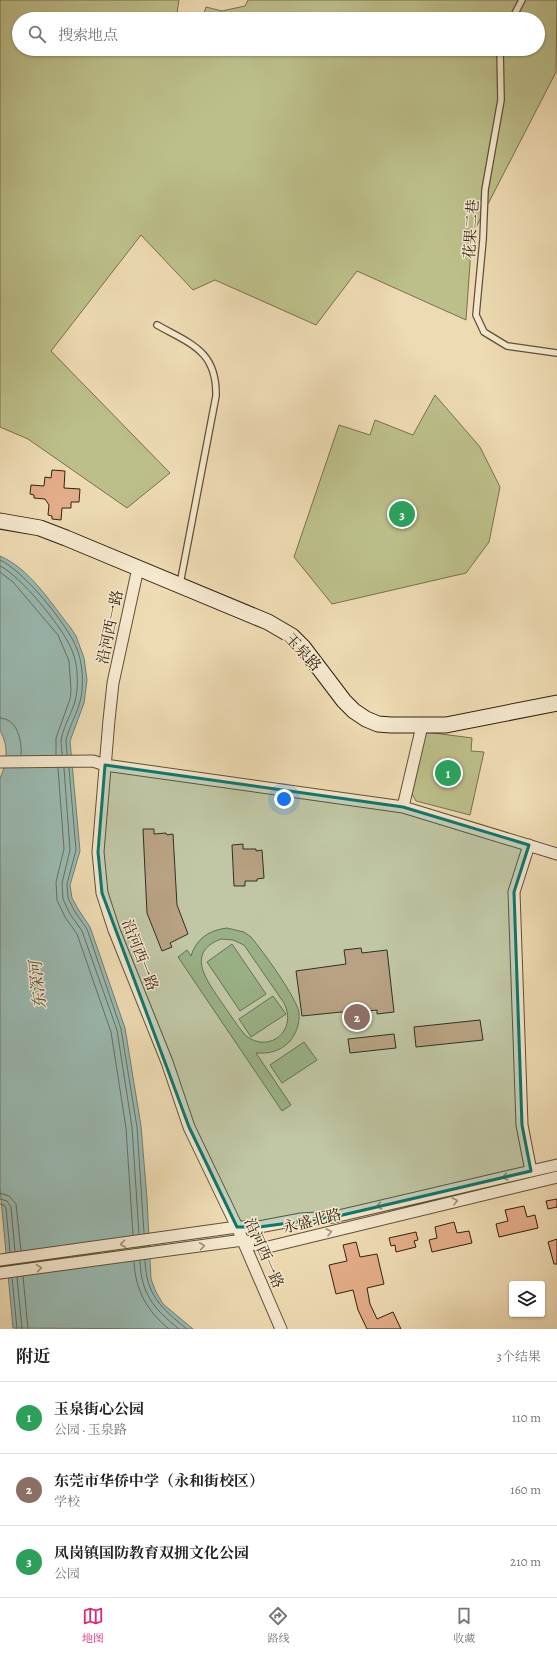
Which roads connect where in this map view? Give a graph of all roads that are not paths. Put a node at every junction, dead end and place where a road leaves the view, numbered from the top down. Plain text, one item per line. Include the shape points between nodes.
1 (522, 0) edge
2 (516, 12) edge
3 (500, 56) edge
4 (157, 325) dead end
5 (557, 353) edge
6 (0, 521) edge
7 (138, 568) junction
8 (180, 585) junction
9 (557, 704) edge
10 (422, 726) junction
11 (0, 762) edge
12 (105, 765) junction
13 (403, 807) junction
14 (529, 845) junction
15 (557, 854) edge
16 (557, 1165) edge
17 (531, 1171) junction
18 (557, 1177) edge
19 (237, 1227) junction
20 (243, 1240) junction
21 (0, 1260) edge
22 (0, 1273) edge
23 (281, 1329) edge

1 - 2 lane
3 - 5 lane, 花果二巷 via 502,100 485,190 476,315 484,332 507,346
4 - 8 lane via 196,347 213,368 217,382
6 - 7 street, 玉泉路 via 40,528
7 - 8 street, 玉泉路
7 - 12 street, 沿河西一路 via 113,683
8 - 10 street, 玉泉路 via 268,622 292,636 344,701 366,719 378,724
9 - 10 street, 玉泉路 via 446,725
10 - 13 street
11 - 12 street via 71,760 93,761
12 - 13 street
12 - 19 street, 沿河西一路 via 98,852 102,893 114,930 167,1062 189,1127
13 - 14 street
14 - 15 street
14 - 17 street via 514,892 522,1125
16 - 17 street, 永盛北路
17 -> 19 street, 永盛北路 via 334,1216 259,1227
20 -> 18 street, 永盛北路 via 264,1248
19 - 20 street, 沿河西一路
19 -> 21 street, 永盛北路
22 -> 20 street, 永盛北路
20 - 23 street, 沿河西一路

